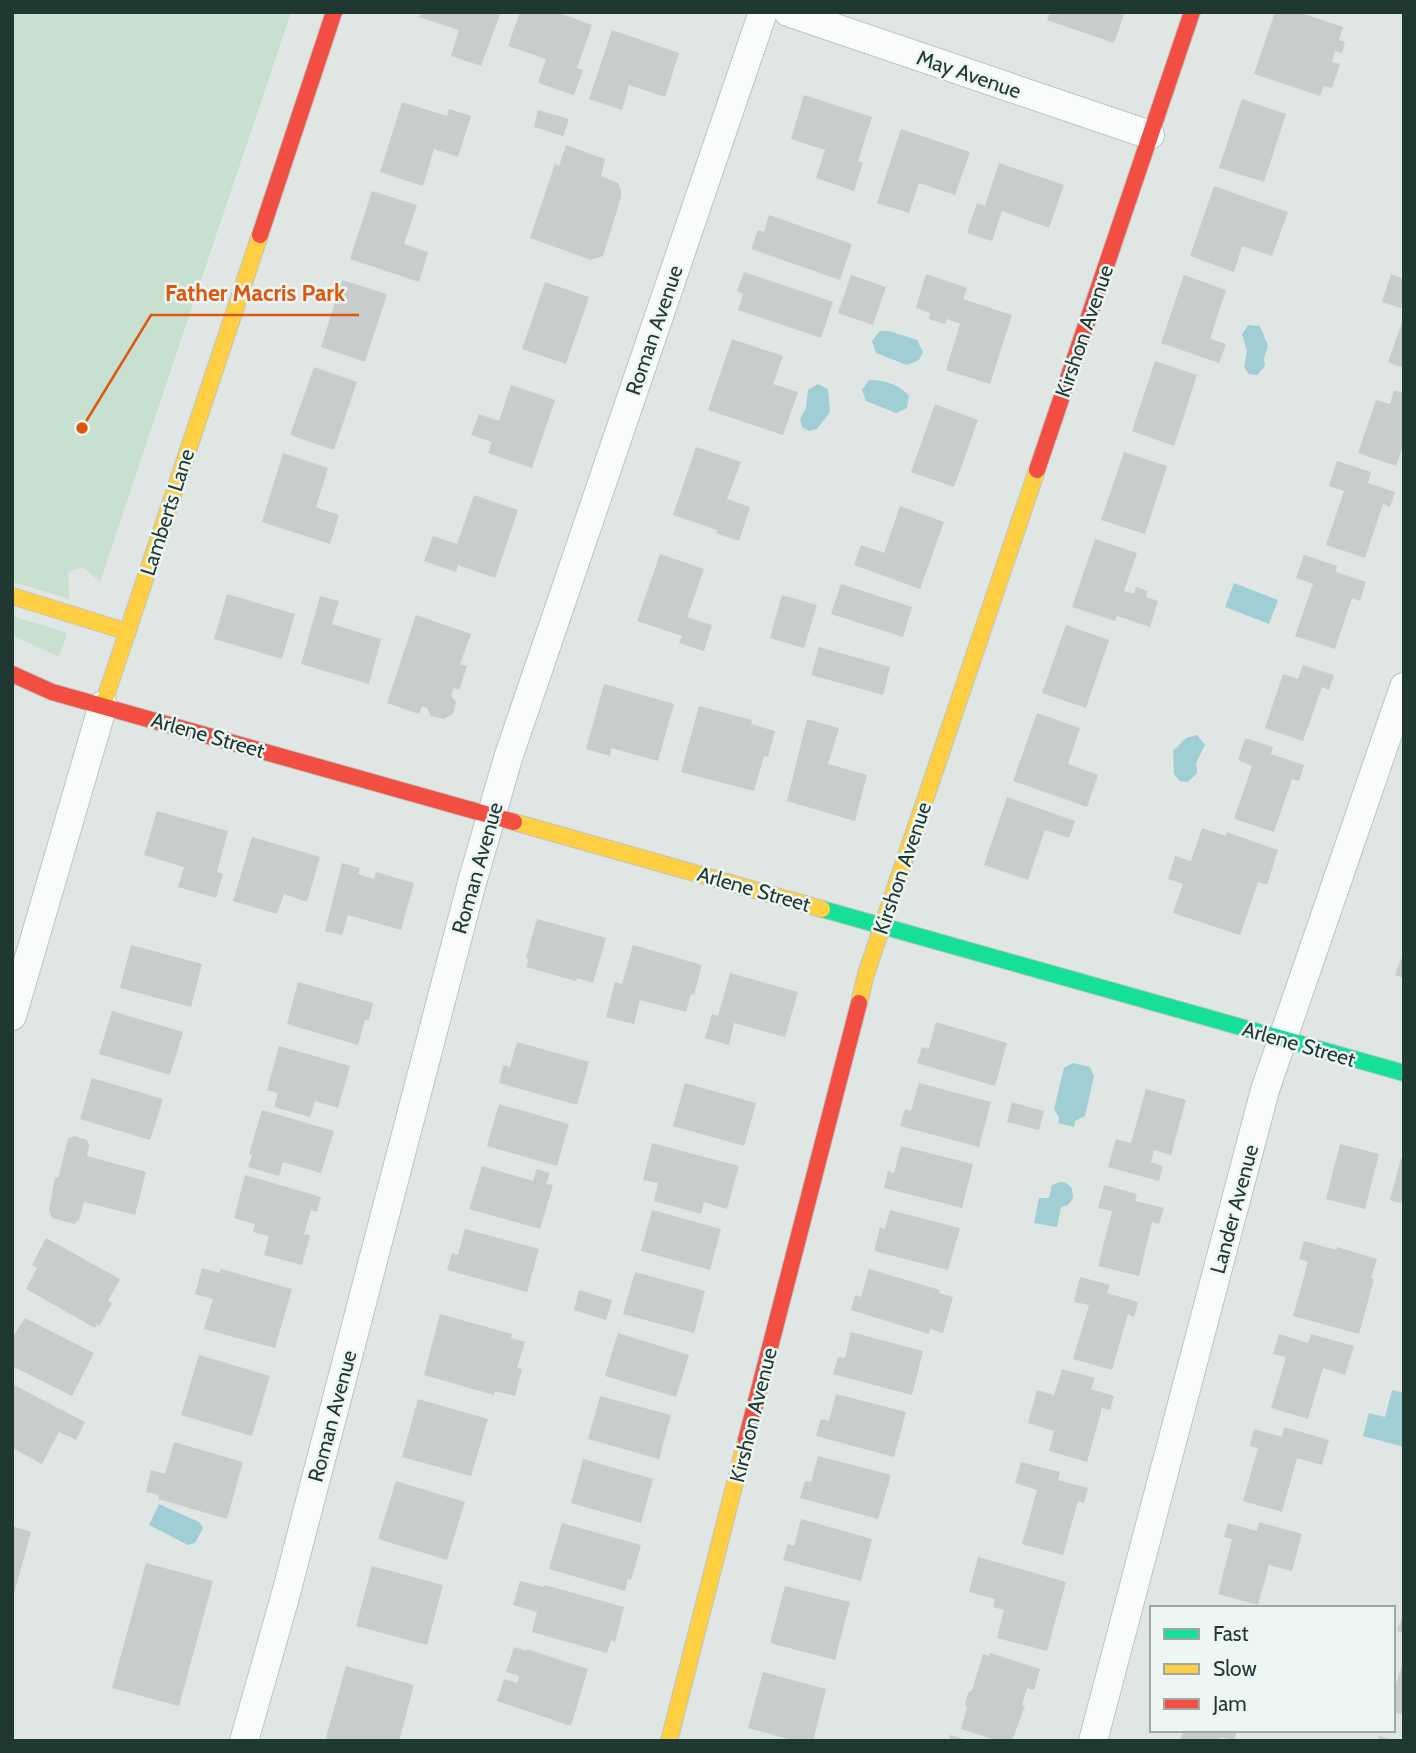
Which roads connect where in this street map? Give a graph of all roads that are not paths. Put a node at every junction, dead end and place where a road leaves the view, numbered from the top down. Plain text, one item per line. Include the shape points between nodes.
1 (334, 12) edge
2 (763, 12) edge
3 (789, 12) edge
4 (1192, 12) edge
5 (1150, 135) junction
6 (12, 596) edge
7 (128, 632) junction
8 (12, 674) edge
9 (1404, 687) edge
10 (103, 705) junction
11 (492, 815) junction
12 (882, 926) junction
13 (12, 1016) edge
14 (1282, 1040) junction
15 (1404, 1073) edge
16 (244, 1741) edge
17 (669, 1741) edge
18 (1093, 1741) edge

1 - 7 street, Lamberts Lane
2 - 11 street, Roman Avenue via 514,738
3 - 5 street, May Avenue
4 - 5 street, Kirshon Avenue
5 - 12 street, Kirshon Avenue
6 - 7 street
7 - 10 street, Lamberts Lane
8 - 10 street, Arlene Street via 52,692
9 - 14 street, Lander Avenue
10 - 11 street, Arlene Street
10 - 13 street, Lamberts Lane
11 - 12 street, Arlene Street
11 - 16 street, Roman Avenue
12 - 14 street, Arlene Street
12 - 17 street, Kirshon Avenue
14 - 15 street, Arlene Street
14 - 18 street, Lander Avenue

